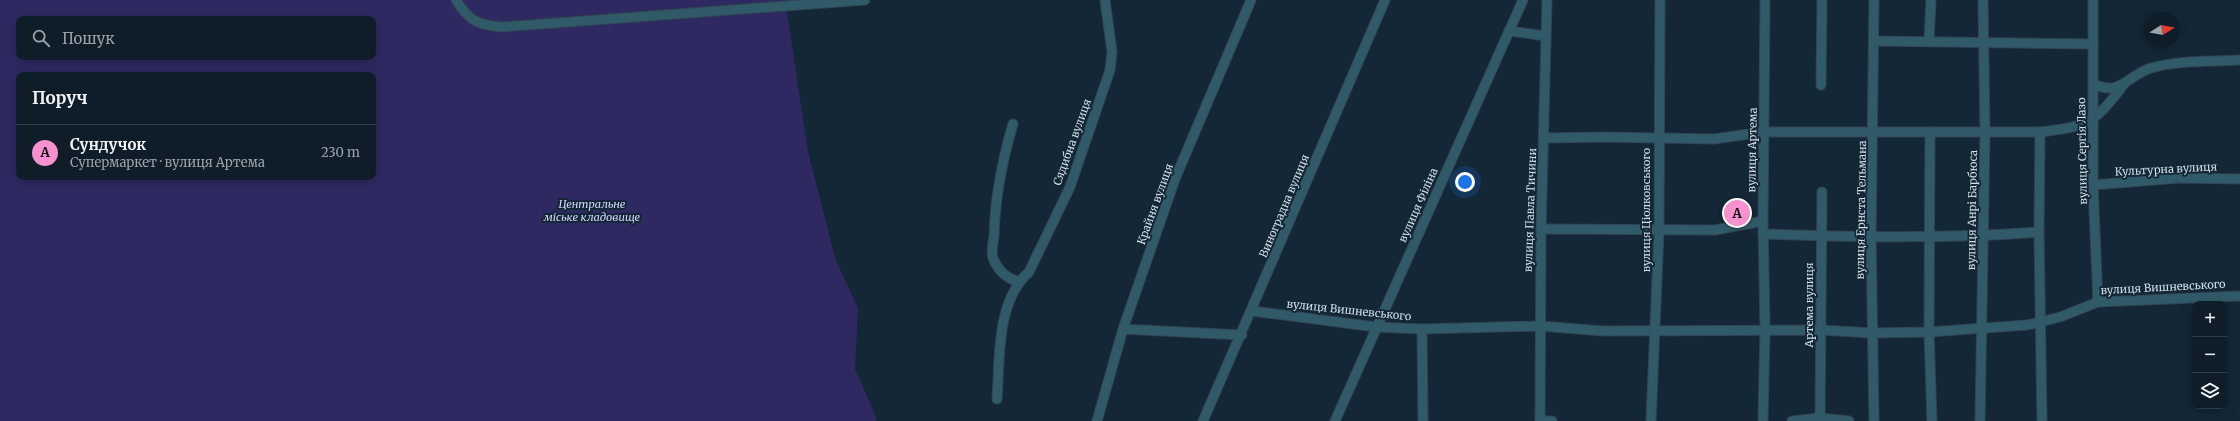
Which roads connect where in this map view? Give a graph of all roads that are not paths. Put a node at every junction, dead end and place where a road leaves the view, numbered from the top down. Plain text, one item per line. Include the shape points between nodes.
1 (456, 0) edge
2 (865, 0) edge
3 (1105, 0) edge
4 (1251, 0) edge
5 (1385, 0) edge
6 (1523, 0) edge
7 (1547, 0) edge
8 (1660, 0) edge
9 (1765, 0) edge
10 (1822, 0) edge
11 (1874, 0) edge
12 (1931, 0) edge
13 (1983, 0) edge
14 (2093, 0) edge
15 (1509, 31) junction
16 (1546, 36) junction
17 (1929, 40) junction
18 (1874, 41) junction
19 (1984, 43) junction
20 (2093, 44) junction
21 (2240, 60) edge
22 (2093, 84) junction
23 (2124, 84) junction
24 (1821, 85) dead end
25 (2093, 120) junction
26 (1013, 124) dead end
27 (1764, 132) junction
28 (1874, 132) junction
29 (1930, 132) junction
30 (1985, 132) junction
31 (2040, 132) junction
32 (1544, 138) junction
33 (1658, 139) junction
34 (2240, 179) edge
35 (2094, 185) junction
36 (1822, 192) dead end
37 (1762, 221) junction
38 (1541, 229) junction
39 (1659, 230) junction
40 (2039, 232) junction
41 (1763, 234) junction
42 (1820, 236) junction
43 (1983, 236) junction
44 (1872, 237) junction
45 (1928, 237) junction
46 (1019, 281) junction
47 (2240, 296) edge
48 (2098, 302) junction
49 (1252, 311) junction
50 (2042, 322) junction
51 (1540, 326) junction
52 (1376, 327) junction
53 (1982, 328) junction
54 (1123, 329) junction
55 (1422, 329) junction
56 (1765, 330) junction
57 (1821, 330) junction
58 (1656, 331) junction
59 (1929, 332) junction
60 (1873, 334) junction
61 (1242, 335) junction
62 (997, 399) dead end
63 (1820, 418) junction
64 (1978, 420) edge
65 (1097, 421) edge
66 (1203, 421) edge
67 (1335, 421) edge
68 (1423, 421) edge
69 (1540, 421) edge
70 (1552, 421) edge
71 (1652, 421) edge
72 (1763, 421) edge
73 (1792, 421) edge
74 (1849, 421) edge
75 (1874, 421) edge
76 (1932, 421) edge
77 (2042, 421) edge

1 - 2 street via 464,13 473,20 502,27
3 - 46 street, Сядибна вулиця via 1112,52 1110,70 1070,187 1029,272
4 - 54 street, Крайня вулиця via 1175,180
5 - 49 street, Виноградна вулиця
6 - 15 street, вулиця Філіна
7 - 16 street, вулиця Павла Тичини
8 - 33 street, вулиця Ціолковського
9 - 27 street, вулиця Артема
10 - 24 street
11 - 18 street, вулиця Ернста Тельмана
12 - 17 street
13 - 19 street, вулиця Анрі Барбюса
14 - 20 street, вулиця Сергія Лазо
15 - 16 street
15 - 52 street, вулиця Філіна
16 - 32 street, вулиця Павла Тичини
17 - 18 street
17 - 19 street
18 - 28 street, вулиця Ернста Тельмана
19 - 20 street
19 - 30 street, вулиця Анрі Барбюса
20 - 22 street, вулиця Сергія Лазо
21 - 23 street via 2162,65 2149,69
22 - 23 street via 2107,89
22 - 25 street, вулиця Сергія Лазо
23 - 25 street via 2107,107
25 - 31 street via 2066,129
25 - 35 street, вулиця Сергія Лазо
26 - 46 street via 1000,170 994,215 993,257 1003,274 1011,280
27 - 28 street
27 - 33 street via 1714,139
27 - 37 street, вулиця Артема
28 - 29 street
28 - 44 street, вулиця Ернста Тельмана
29 - 30 street
29 - 45 street
30 - 31 street
30 - 43 street, вулиця Анрі Барбюса
31 - 40 street
32 - 33 street
32 - 38 street, вулиця Павла Тичини
33 - 39 street, вулиця Ціолковського
34 - 35 street, Культурна вулиця via 2180,178
35 - 48 street, вулиця Сергія Лазо
36 - 42 street, Артема вулиця
37 - 39 street via 1715,230
37 - 41 street, вулиця Артема
38 - 39 street
38 - 51 street, вулиця Павла Тичини
39 - 58 street, вулиця Ціолковського
40 - 43 street
40 - 50 street
41 - 42 street
41 - 56 street, вулиця Артема
42 - 44 street
42 - 57 street, Артема вулиця
43 - 45 street
43 - 53 street, вулиця Анрі Барбюса
44 - 45 street
44 - 60 street, вулиця Ернста Тельмана
45 - 59 street
46 - 62 street, Сядибна вулиця via 1007,308 1001,342
47 - 48 street, вулиця Вишневського
48 - 50 street, вулиця Вишневського
49 - 52 street, вулиця Вишневського
49 - 61 street, Виноградна вулиця
50 - 53 street, вулиця Вишневського via 2014,327
50 - 77 street
51 - 55 street, вулиця Вишневського
51 - 58 street, вулиця Вишневського via 1603,331
51 - 69 street, вулиця Павла Тичини
52 - 55 street, вулиця Вишневського
52 - 67 street, вулиця Філіна
53 - 59 street, вулиця Вишневського
53 - 64 street, вулиця Анрі Барбюса
54 - 61 street
54 - 65 street, Крайня вулиця
55 - 68 street
56 - 57 street, вулиця Вишневського
56 - 58 street, вулиця Вишневського
56 - 72 street, вулиця Артема
57 - 60 street, вулиця Вишневського
57 - 63 street, Артема вулиця
58 - 71 street, вулиця Ціолковського
59 - 60 street, вулиця Вишневського
59 - 76 street
60 - 75 street, вулиця Ернста Тельмана
61 - 66 street, Виноградна вулиця
63 - 73 street
63 - 74 street
69 - 70 street

